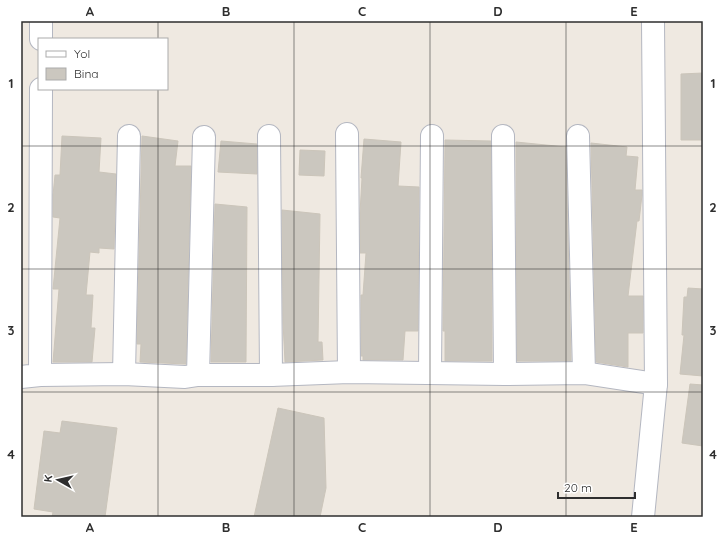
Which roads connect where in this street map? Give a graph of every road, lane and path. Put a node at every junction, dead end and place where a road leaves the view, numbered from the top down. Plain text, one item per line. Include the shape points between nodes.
1 (41, 21) edge
2 (653, 21) edge
3 (41, 38) edge
4 (41, 90) edge
5 (347, 134) dead end
6 (129, 136) dead end
7 (269, 136) dead end
8 (432, 136) dead end
9 (503, 136) dead end
10 (578, 136) dead end
11 (204, 137) dead end
12 (349, 372) junction
13 (430, 373) junction
14 (584, 373) junction
15 (124, 374) junction
16 (505, 374) junction
17 (198, 375) junction
18 (270, 375) junction
19 (30, 376) edge
20 (656, 384) junction
21 (643, 517) edge

1 - 3 street
2 - 20 street
4 - 19 street
5 - 12 street
6 - 15 street
7 - 18 street
8 - 13 street
9 - 16 street
10 - 14 street
11 - 17 street
12 - 13 street
12 - 18 street
13 - 16 street
14 - 16 street
14 - 20 street
15 - 17 street via 185,377
15 - 19 street
17 - 18 street
20 - 21 street

